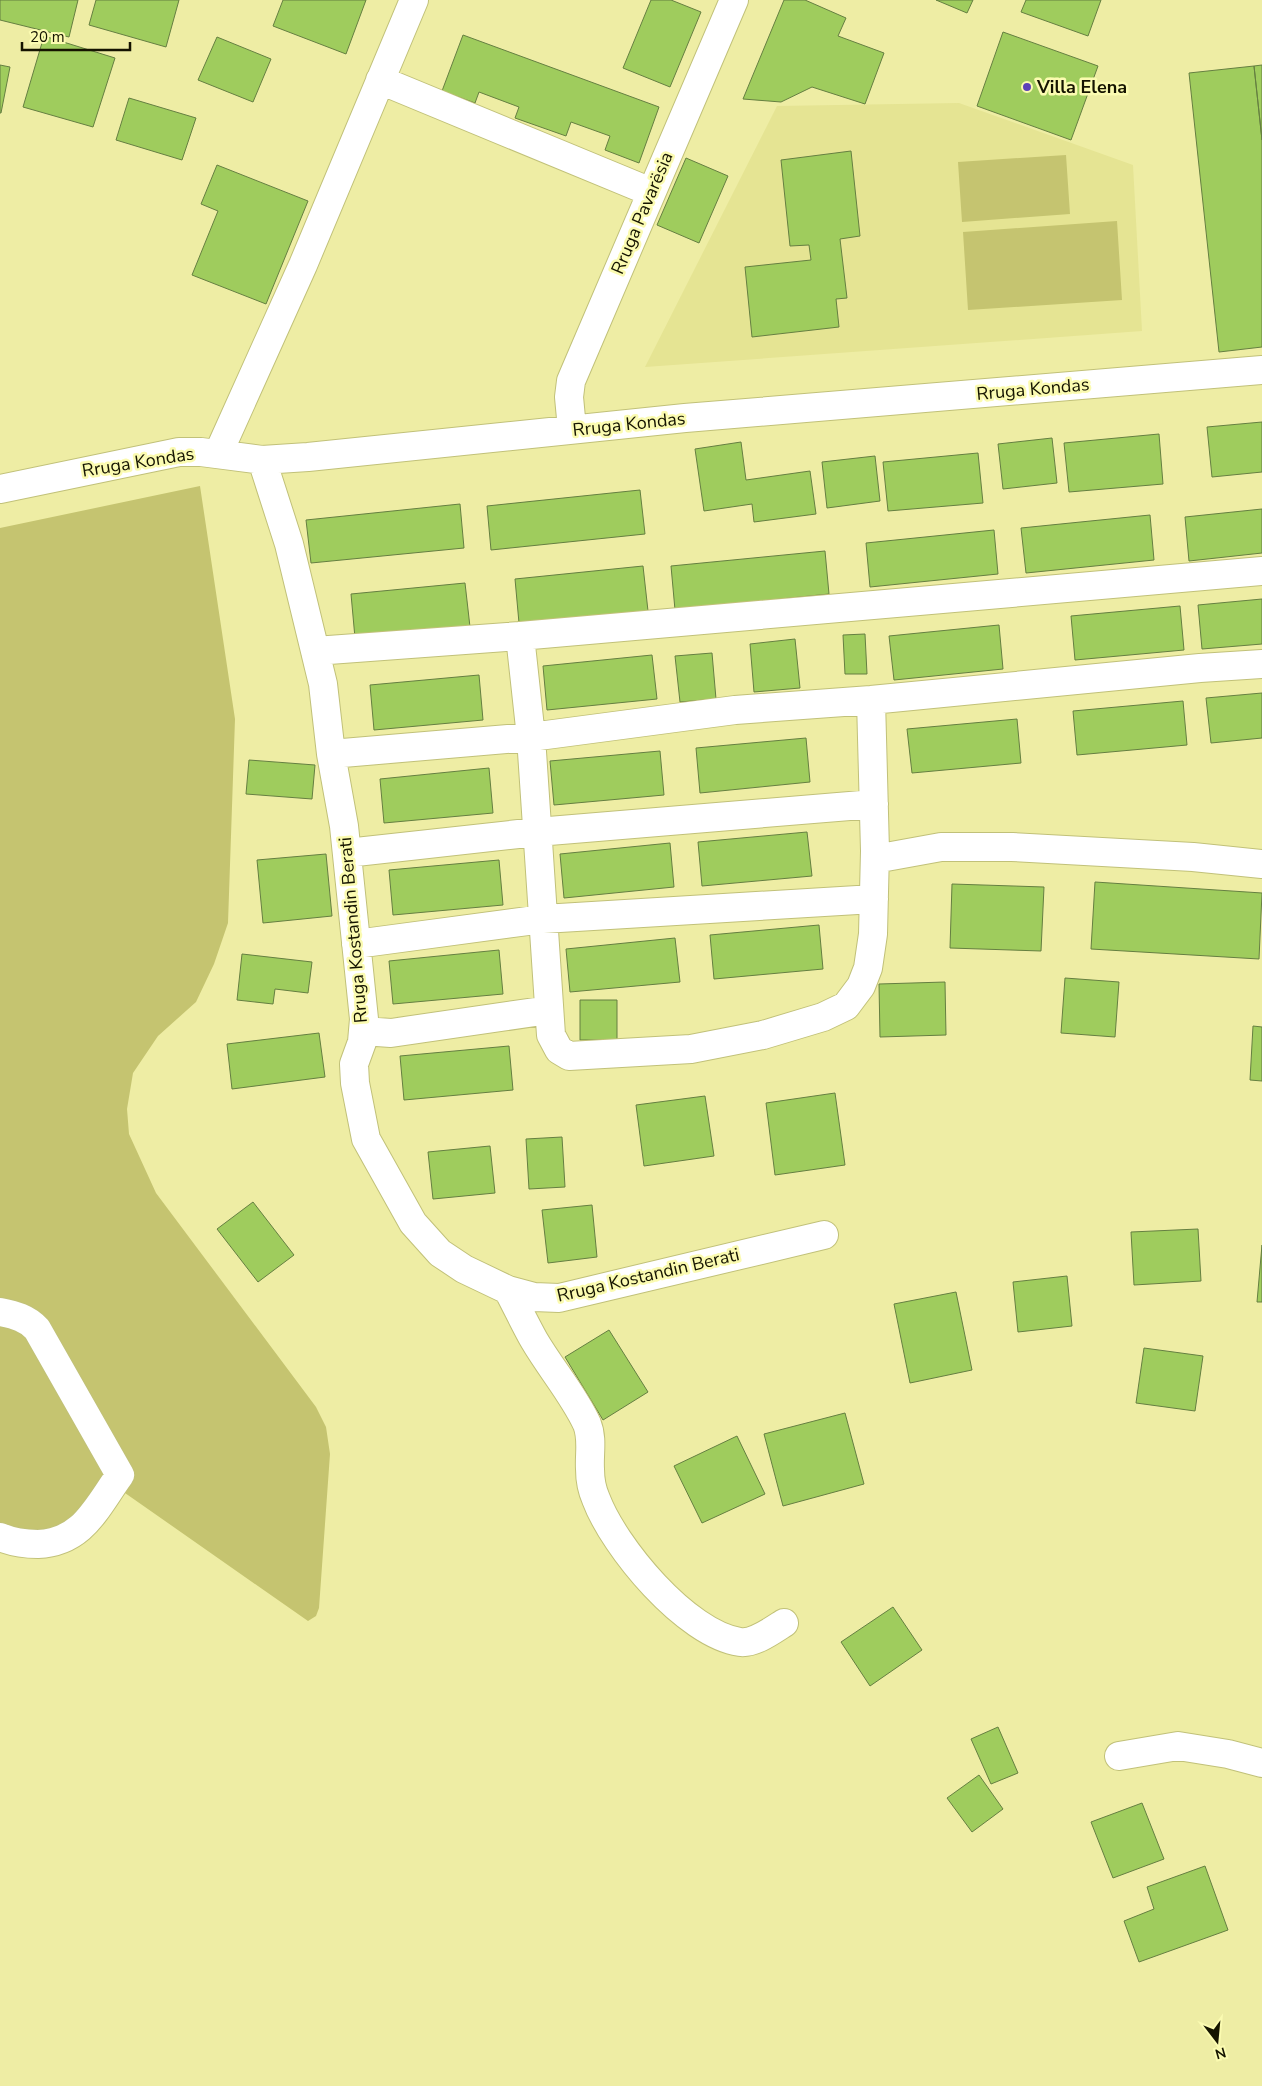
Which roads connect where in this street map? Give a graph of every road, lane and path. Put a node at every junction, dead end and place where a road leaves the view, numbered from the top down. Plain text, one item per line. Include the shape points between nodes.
1 (414, 0) edge
2 (725, 3) edge
3 (380, 80) junction
4 (651, 192) junction
5 (1262, 370) edge
6 (572, 429) junction
7 (218, 454) junction
8 (262, 460) junction
9 (0, 489) edge
10 (1262, 571) edge
11 (520, 636) junction
12 (315, 651) junction
13 (1262, 664) edge
14 (871, 700) junction
15 (531, 737) junction
16 (331, 754) junction
17 (874, 804) junction
18 (538, 832) junction
19 (347, 853) junction
20 (875, 859) junction
21 (1262, 864) edge
22 (874, 899) junction
23 (543, 919) junction
24 (356, 944) junction
25 (549, 1010) junction
26 (362, 1031) junction
27 (824, 1235) dead end
28 (508, 1290) junction
29 (0, 1312) edge
30 (0, 1537) edge
31 (784, 1622) dead end
32 (1119, 1756) dead end
33 (1262, 1763) edge

1 - 3 street
2 - 4 street, Rruga Pavarësia
3 - 4 street
3 - 7 street via 303,265
4 - 6 street, Rruga Pavarësia via 570,380
5 - 6 street, Rruga Kondas
6 - 8 street, Rruga Kondas
7 - 8 street, Rruga Kondas
7 - 9 street, Rruga Kondas via 178,452
8 - 12 street, Rruga Kostandin Berati via 289,544
10 - 11 street
11 - 12 street
11 - 15 street
12 - 16 street, Rruga Kostandin Berati via 323,684
13 - 14 street
14 - 15 street via 735,710
14 - 17 street
15 - 16 street
15 - 18 street
16 - 19 street, Rruga Kostandin Berati
17 - 18 street
17 - 20 street
18 - 19 street
18 - 23 street
19 - 24 street, Rruga Kostandin Berati
20 - 21 street via 941,847 1012,847
20 - 22 street
22 - 23 street
22 - 25 street via 868,968 861,986 846,1006 823,1017 763,1036 691,1049 569,1056 559,1050 551,1035
23 - 24 street
23 - 25 street
24 - 26 street, Rruga Kostandin Berati via 364,1018
25 - 26 street via 391,1033
26 - 28 street, Rruga Kostandin Berati via 362,1042 354,1064 366,1139 412,1223 440,1253 464,1269
27 - 28 street, Rruga Kostandin Berati via 559,1298 534,1297
28 - 31 street via 588,1427 595,1497 607,1524 649,1578 687,1617 713,1634 741,1642 765,1635
29 - 30 street via 30,1321 38,1329 120,1475 84,1524 68,1537 53,1543 35,1544 16,1543
32 - 33 street via 1178,1746

